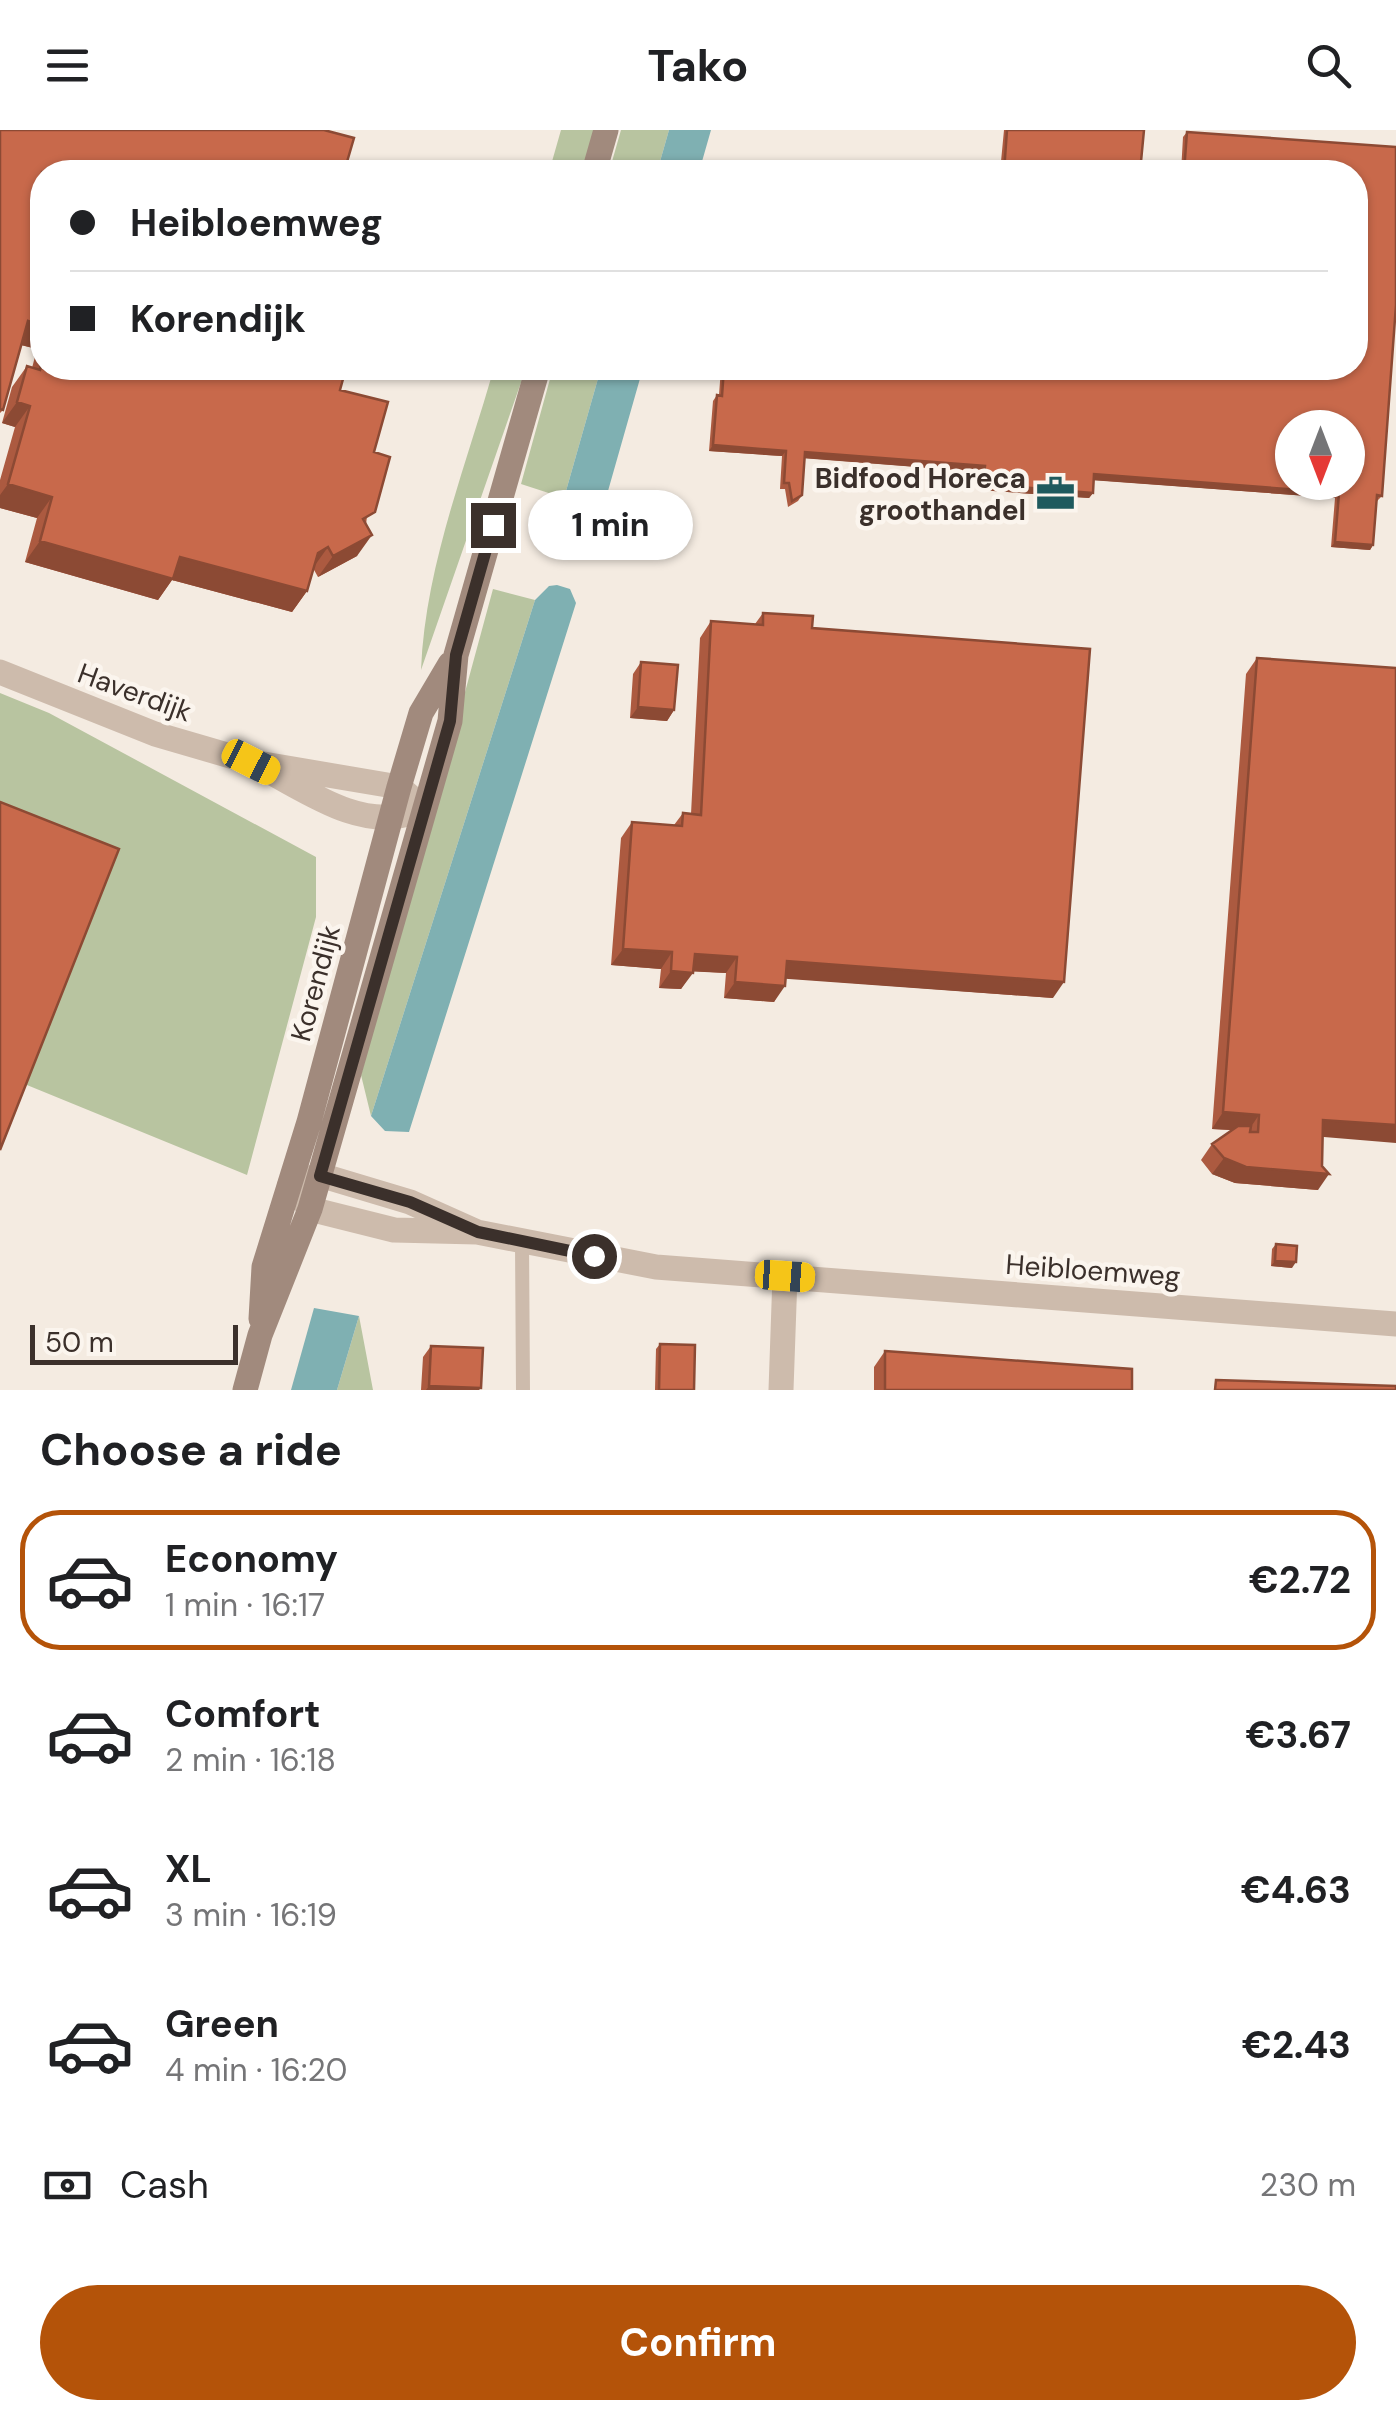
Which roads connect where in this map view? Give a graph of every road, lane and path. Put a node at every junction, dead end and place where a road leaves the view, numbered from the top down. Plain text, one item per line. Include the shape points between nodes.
1 (606, 130) edge
2 (597, 160) edge
3 (535, 380) edge
4 (456, 655) junction
5 (0, 672) edge
6 (251, 762) junction
7 (399, 788) junction
8 (424, 809) junction
9 (390, 819) junction
10 (320, 1176) junction
11 (290, 1184) junction
12 (310, 1209) junction
13 (478, 1232) junction
14 (522, 1242) junction
15 (785, 1276) junction
16 (1396, 1324) edge
17 (260, 1335) junction
18 (244, 1390) edge
19 (522, 1390) edge
20 (781, 1390) edge

1 - 2 street
3 - 4 street, Korendijk
4 - 7 street, Korendijk via 421,714
4 - 8 street, Korendijk via 450,721
5 - 6 street, Haverdijk via 156,734
6 - 7 street, Haverdijk
6 - 9 street, Haverdijk via 342,810
7 - 8 street
7 - 9 street, Korendijk
8 - 9 street, Haverdijk
8 - 10 street, Korendijk
9 - 11 street, Korendijk
10 - 11 street
10 - 12 street, Korendijk
10 - 13 street, Heibloemweg via 410,1202
11 - 12 street
11 - 17 street, Korendijk via 264,1267
12 - 13 street, Heibloemweg via 394,1230
12 - 17 street, Korendijk
13 - 14 street, Heibloemweg
14 - 15 street, Heibloemweg via 656,1267
14 - 19 lane
15 - 16 street, Heibloemweg
15 - 20 street
17 - 18 street, Korendijk

